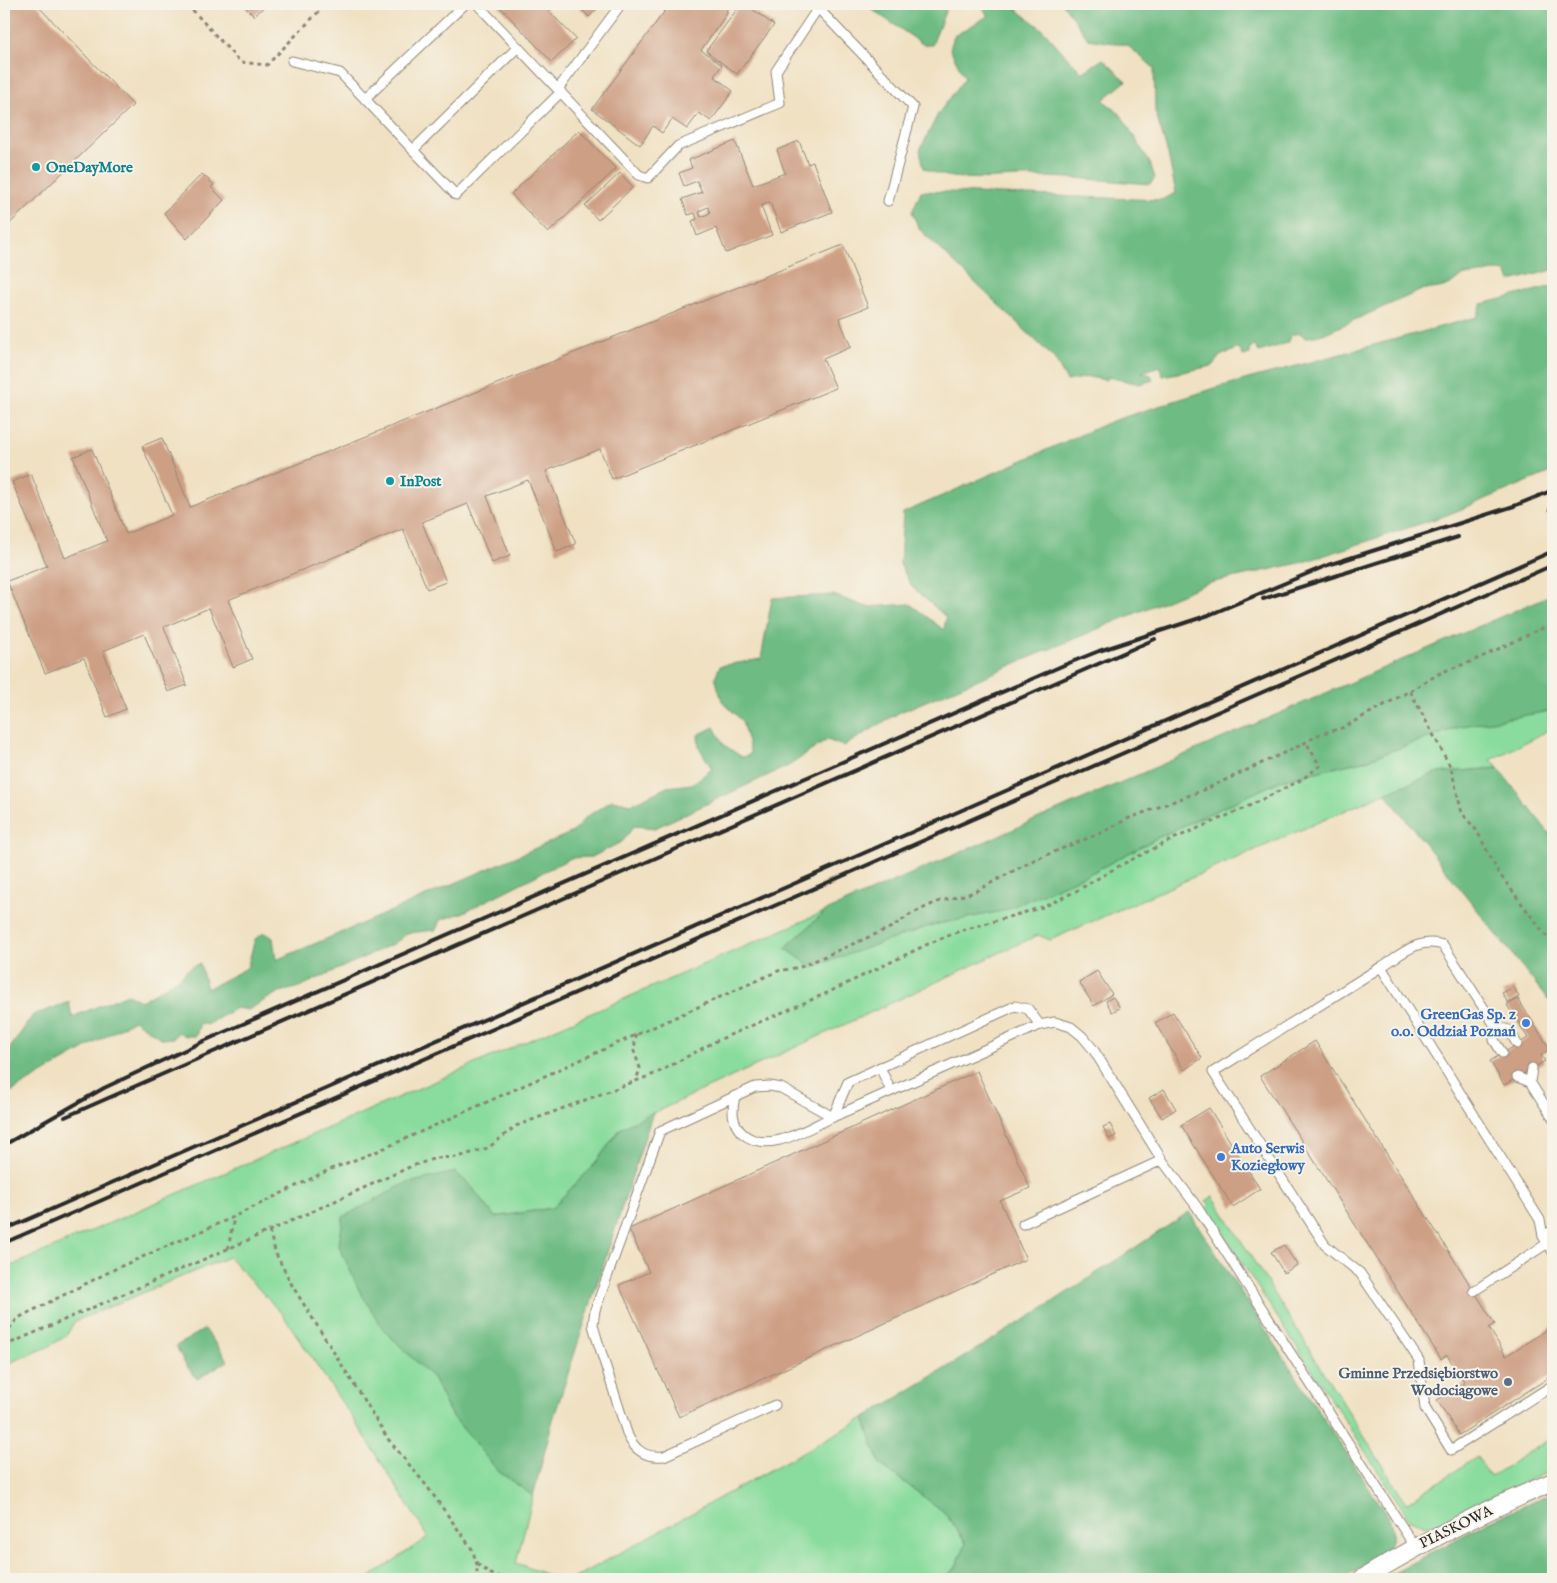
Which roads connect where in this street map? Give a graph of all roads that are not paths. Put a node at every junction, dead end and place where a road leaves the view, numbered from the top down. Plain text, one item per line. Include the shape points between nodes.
1 (465, 4) edge
2 (477, 4) edge
3 (621, 4) edge
4 (816, 6) edge
5 (518, 47) junction
6 (292, 61) dead end
7 (560, 91) junction
8 (365, 99) junction
9 (413, 150) junction
10 (888, 201) dead end
11 (1381, 967) junction
12 (1040, 1025) junction
13 (1496, 1027) junction
14 (1517, 1044) dead end
15 (1502, 1053) dead end
16 (880, 1067) junction
17 (1532, 1068) dead end
18 (1517, 1077) dead end
19 (1530, 1082) junction
20 (891, 1091) junction
21 (735, 1096) junction
22 (833, 1117) junction
23 (1553, 1118) edge
24 (1162, 1160) junction
25 (1023, 1224) dead end
26 (1553, 1230) edge
27 (1545, 1240) junction
28 (1553, 1252) edge
29 (1474, 1291) dead end
30 (1553, 1385) edge
31 (774, 1405) dead end
32 (1553, 1482) edge
33 (1415, 1547) junction
34 (1362, 1579) edge

1 - 8 lane
2 - 5 lane
3 - 7 lane
4 - 7 lane via 776,70 780,103 678,146 648,178 638,175
4 - 10 lane via 913,107
5 - 7 lane
5 - 9 lane
6 - 8 lane via 340,73
7 - 9 lane via 456,195
8 - 9 lane
11 - 13 lane via 1417,945 1430,941 1444,945
11 - 27 lane via 1540,1220
11 - 30 lane via 1213,1072 1325,1245 1360,1273 1419,1360 1426,1408 1451,1450
12 - 16 lane via 1028,1009 1015,1006
12 - 20 lane
12 - 24 lane via 1055,1022 1071,1027 1082,1036
13 - 14 lane via 1509,1030
13 - 15 lane via 1494,1040
16 - 20 lane
16 - 22 lane via 848,1082
17 - 19 lane
18 - 19 lane
19 - 23 lane
20 - 22 lane
21 - 22 lane via 755,1087 781,1088
21 - 22 lane via 734,1122 749,1138 762,1143 778,1141
21 - 31 lane via 660,1131 595,1310 593,1325 628,1436 633,1446 643,1454 664,1456
24 - 25 lane
24 - 33 lane via 1197,1207
26 - 27 lane
27 - 28 lane
27 - 29 lane
32 - 33 street, PIASKOWA
33 - 34 street, PIASKOWA

